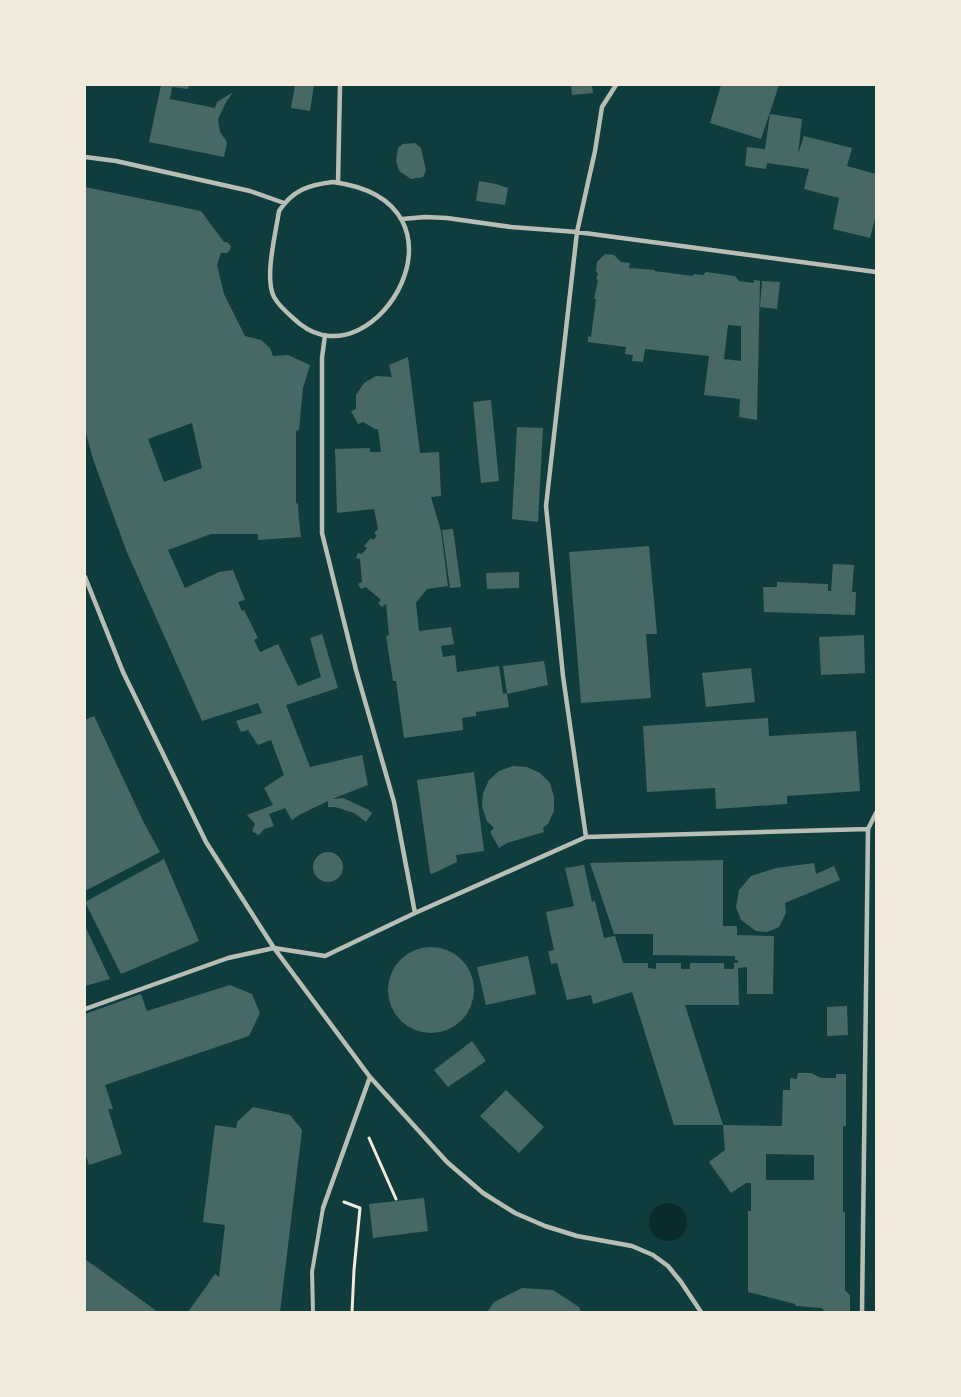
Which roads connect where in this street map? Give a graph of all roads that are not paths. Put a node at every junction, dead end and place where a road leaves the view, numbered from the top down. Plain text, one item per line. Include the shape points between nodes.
1 (340, 85) edge
2 (616, 85) edge
3 (85, 157) edge
4 (338, 183) junction
5 (284, 203) junction
6 (402, 220) junction
7 (577, 232) junction
8 (876, 272) edge
9 (325, 335) junction
10 (85, 577) edge
11 (876, 813) edge
12 (868, 830) junction
13 (586, 837) junction
14 (414, 913) junction
15 (274, 948) junction
16 (85, 1010) edge
17 (370, 1077) junction
18 (323, 1208) joint
19 (313, 1312) edge
20 (701, 1312) edge
21 (862, 1312) edge

1 - 4 street
2 - 7 street via 602,107
3 - 5 street via 116,160 250,191
4 - 5 street via 314,184 293,194
4 - 6 street via 358,187 381,199
5 - 9 street via 279,211 270,267 273,296 304,326
6 - 7 street via 447,218
6 - 9 street via 408,239 409,259 403,283 395,296 366,326 346,334
7 - 8 street
7 - 13 street via 546,506 563,676
9 - 14 street via 322,358 322,533 356,670 394,802
10 - 15 street via 123,672 206,842
11 - 12 street
12 - 13 street
12 - 21 street
13 - 14 street
14 - 15 street via 325,956
15 - 16 street via 228,958
15 - 17 street
17 - 18 street
17 - 20 street via 447,1162 483,1193 515,1213 545,1226 577,1236 632,1246 653,1255 668,1266
18 - 19 lane via 312,1272

